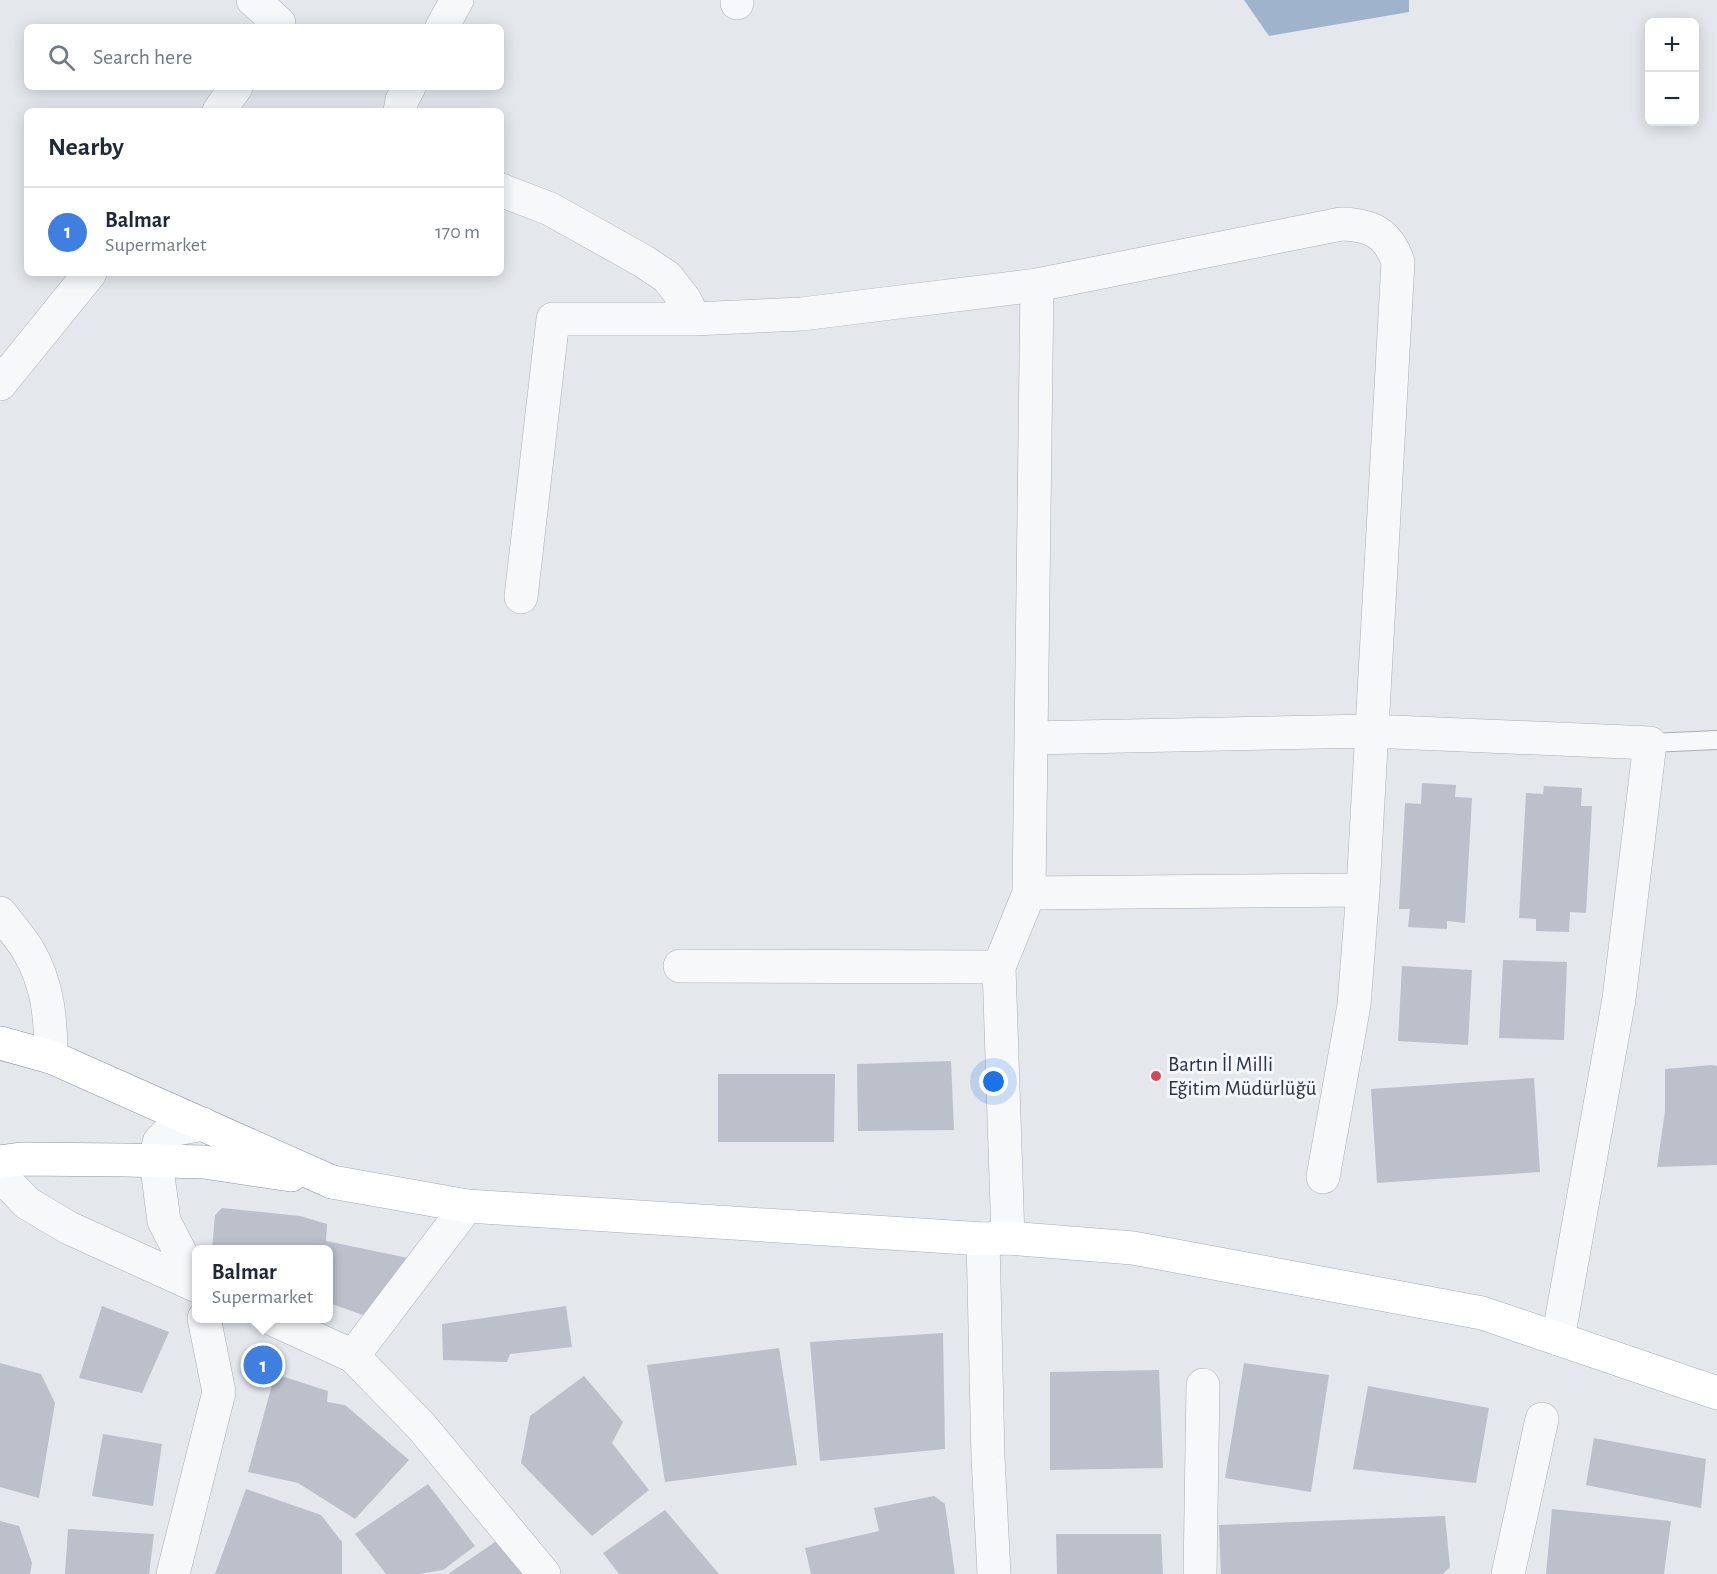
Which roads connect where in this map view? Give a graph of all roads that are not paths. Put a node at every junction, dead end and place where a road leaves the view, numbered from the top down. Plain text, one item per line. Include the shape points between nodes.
1 (253, 0) edge
2 (457, 0) edge
3 (282, 17) edge
4 (444, 24) edge
5 (234, 90) edge
6 (407, 90) edge
7 (221, 108) edge
8 (401, 108) edge
9 (504, 191) edge
10 (88, 276) edge
11 (1037, 285) junction
12 (694, 319) junction
13 (0, 384) edge
14 (521, 597) dead end
15 (1370, 731) junction
16 (1031, 738) junction
17 (1717, 740) edge
18 (1650, 743) junction
19 (1363, 890) junction
20 (1029, 893) junction
21 (0, 913) edge
22 (680, 966) dead end
23 (999, 967) junction
24 (0, 1043) edge
25 (51, 1057) junction
26 (203, 1124) junction
27 (156, 1161) junction
28 (0, 1162) edge
29 (204, 1162) junction
30 (0, 1175) edge
31 (1323, 1177) dead end
32 (332, 1182) junction
33 (159, 1193) junction
34 (467, 1206) junction
35 (996, 1239) junction
36 (192, 1275) edge
37 (192, 1283) edge
38 (205, 1323) edge
39 (281, 1323) edge
40 (1558, 1339) junction
41 (353, 1356) junction
42 (1203, 1385) dead end
43 (1717, 1393) edge
44 (1542, 1419) dead end
45 (173, 1574) edge
46 (544, 1574) edge
47 (994, 1574) edge
48 (1200, 1574) edge
49 (1508, 1574) edge

1 - 3 street
2 - 4 street
5 - 7 street
6 - 8 street
9 - 12 street via 550,208 667,277
10 - 13 street
11 - 12 street via 802,314
11 - 15 street via 1341,224 1360,225 1386,239 1398,262
11 - 16 street
12 - 14 street via 553,319
15 - 16 street
15 - 18 street
15 - 19 street
16 - 20 street
17 - 18 lane
18 - 40 street via 1619,999
19 - 20 street
19 - 31 street via 1354,1005
20 - 23 street
21 - 25 street via 38,970 51,1021
22 - 23 street
23 - 35 street
24 - 25 main road
25 - 26 main road
26 - 27 street via 171,1130 159,1142
26 - 32 main road
27 - 28 main road
27 - 29 main road
27 - 33 street
29 - 32 main road
29 - 33 street via 173,1174
30 - 37 street via 27,1203 69,1228
32 - 34 main road
33 - 36 street via 164,1221
34 - 35 main road
34 - 41 street
35 - 40 main road via 1133,1248 1482,1313
35 - 47 street via 988,1457
38 - 45 street via 219,1392
39 - 41 street
40 - 43 main road
41 - 46 street via 420,1426
42 - 48 street
44 - 49 street

